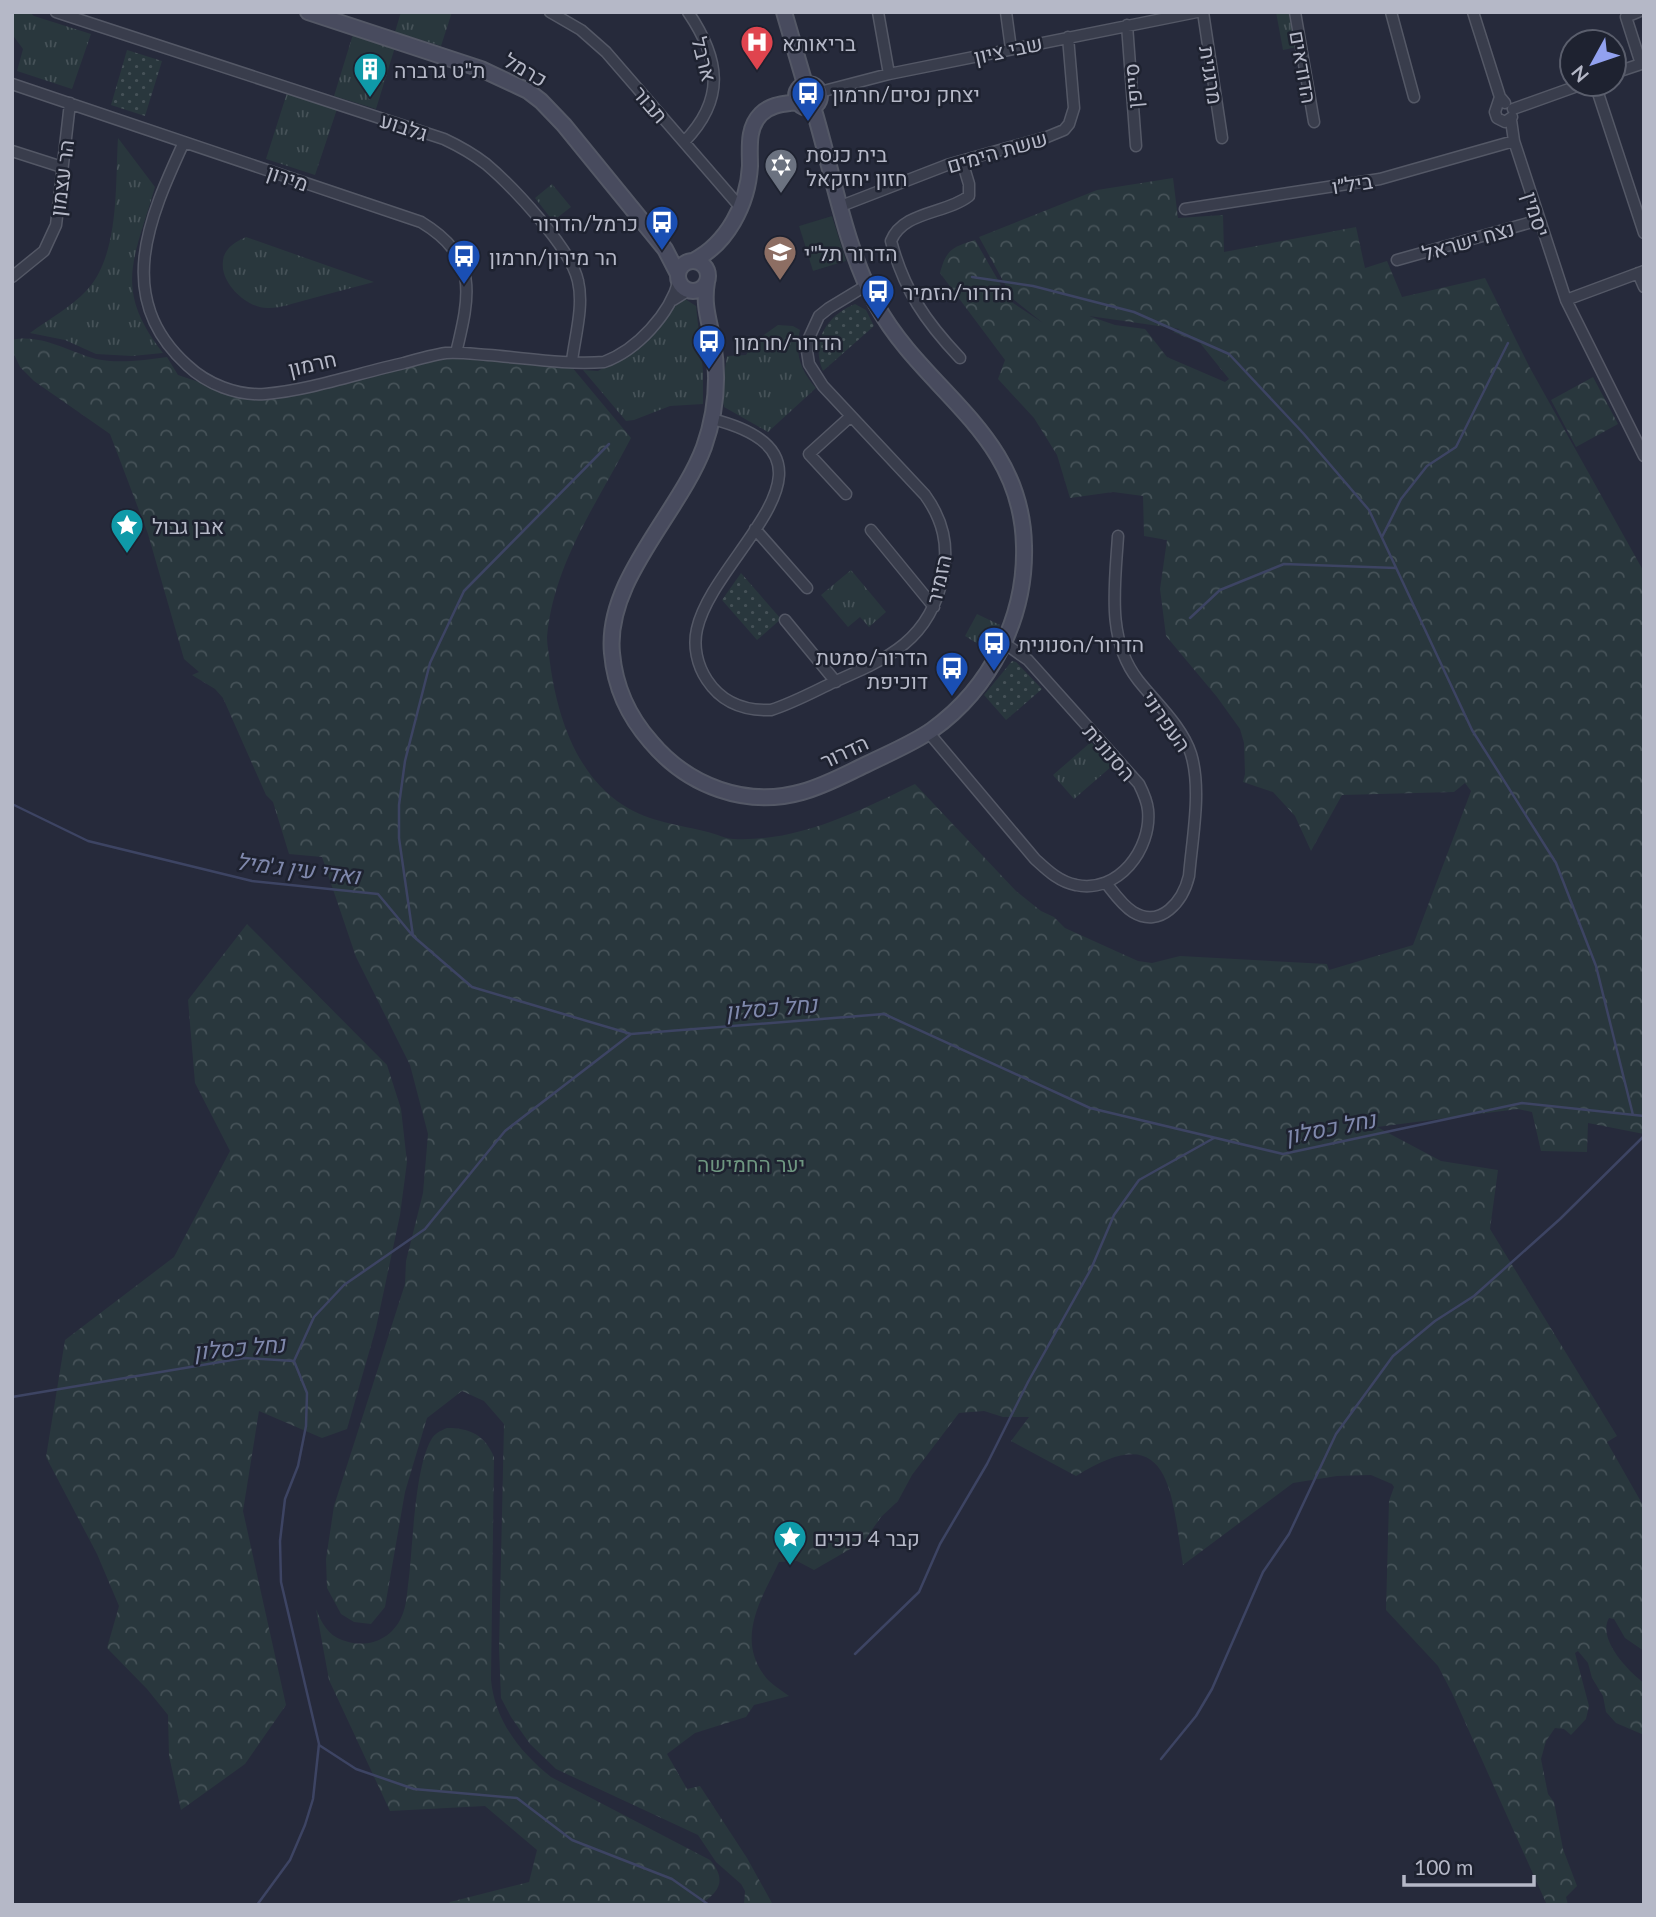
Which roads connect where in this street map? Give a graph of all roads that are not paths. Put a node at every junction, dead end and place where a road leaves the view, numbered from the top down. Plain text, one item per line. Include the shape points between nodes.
1 (57, 12) edge
2 (308, 12) edge
3 (550, 12) edge
4 (688, 12) edge
5 (784, 12) edge
6 (878, 12) edge
7 (1006, 12) edge
8 (1197, 12) edge
9 (1203, 12) edge
10 (1295, 12) edge
11 (1391, 12) edge
12 (1474, 12) edge
13 (1638, 12) edge
14 (1158, 15) edge
15 (1127, 26) junction
16 (1068, 37) junction
17 (1011, 49) junction
18 (1628, 69) edge
19 (889, 74) junction
20 (12, 84) edge
21 (805, 84) junction
22 (820, 92) junction
23 (1558, 93) edge
24 (1414, 97) dead end
25 (1600, 98) edge
26 (797, 102) junction
27 (70, 103) junction
28 (813, 107) junction
29 (1506, 112) junction
30 (1314, 122) dead end
31 (1222, 138) dead end
32 (1514, 141) junction
33 (184, 142) junction
34 (684, 142) junction
35 (1136, 146) dead end
36 (12, 151) edge
37 (962, 161) junction
38 (62, 167) junction
39 (841, 206) junction
40 (741, 208) junction
41 (1185, 209) dead end
42 (1539, 220) junction
43 (1644, 233) edge
44 (714, 247) junction
45 (665, 249) junction
46 (1398, 260) dead end
47 (691, 261) junction
48 (1641, 272) edge
49 (12, 276) edge
50 (707, 277) junction
51 (684, 284) junction
52 (867, 285) junction
53 (1644, 287) edge
54 (1566, 300) junction
55 (704, 304) junction
56 (456, 353) junction
57 (960, 358) dead end
58 (572, 361) junction
59 (851, 416) junction
60 (712, 419) junction
61 (1644, 456) edge
62 (846, 494) dead end
63 (755, 529) junction
64 (871, 530) dead end
65 (1118, 536) dead end
66 (807, 588) dead end
67 (934, 607) junction
68 (785, 620) dead end
69 (1003, 643) junction
70 (836, 682) junction
71 (929, 733) junction
72 (1106, 883) junction

1 - 58 street, גלבוע via 444,139 483,162 518,195 574,269 579,300
2 - 45 street, כרמל via 490,72 528,91 564,125
3 - 34 street, תבור via 606,52
4 - 34 street, ארבל via 708,51 714,86 708,111
5 - 21 street
6 - 19 street
7 - 17 street
8 - 14 street, שבי ציון
9 - 31 street, מרגנית
10 - 30 street, הדודאים
11 - 24 street
12 - 29 street, יסמין
13 - 18 street via 1626,17 1641,65
14 - 15 street, שבי ציון
15 - 16 street, שבי ציון
15 - 35 street, סייפן
16 - 17 street, שבי ציון
16 - 37 street, ששת הימים via 1073,108 1069,124 1057,134
17 - 19 street, שבי ציון
19 - 22 street, שבי ציון
20 - 27 street, מירון
21 - 22 street
21 - 26 street via 797,91
22 - 28 street
23 - 29 street
25 - 43 street
26 - 28 street via 804,108
26 - 40 street via 775,105 756,119
27 - 33 street, מירון
27 - 38 street, הר עצמון
28 - 39 street, הדרור
29 - 32 street, יסמין
32 - 41 street, ביל״ו via 1380,179
32 - 42 street, יסמין
33 - 56 street, מירון via 421,222 448,241 463,268 467,295
33 - 56 street, חרמון via 147,236 143,274 152,317 177,355 199,375 225,388 264,394
34 - 40 street, תבור
36 - 38 street
37 - 39 street, ששת הימים
37 - 57 street via 969,196 902,226 891,241 915,303
38 - 49 street, הר עצמון via 51,239 34,260
39 - 52 street, הדרור
40 - 44 street
42 - 46 street, נצח ישראל
42 - 54 street, יסמין
44 - 47 street
44 - 50 street
45 - 47 street, כרמל via 676,258
45 - 51 street, כרמל
47 - 50 street via 704,265
47 - 51 street via 680,267
48 - 53 street
48 - 54 street
50 - 51 street via 700,289
50 - 55 street, הדרור
51 - 55 street, הדרור
51 - 58 street, חרמון via 638,342 619,356 604,362
52 - 59 street, הזמיר via 819,316 808,340 815,375
52 - 69 street, הדרור via 902,342 989,440 1011,481 1022,523 1024,566 1016,613
54 - 61 street, יסמין
55 - 60 street, הדרור via 716,362
56 - 58 street, חרמון
59 - 62 street via 809,454
59 - 67 street, הזמיר via 936,510 946,553
60 - 63 street, הזמיר via 760,436 776,456 780,469 777,493
60 - 71 street, הדרור via 685,487 627,581 615,611 611,632 614,671 638,727 691,777 712,788 758,797 801,792 830,782
63 - 66 street
63 - 70 street, הזמיר via 701,615 696,644 705,676 724,700 757,710 771,710
64 - 67 street
65 - 72 street, העפרוני via 1115,620 1121,653 1191,752 1196,784 1189,876 1177,904 1166,913 1142,916 1130,910
67 - 70 street, הזמיר via 901,649
68 - 70 street
69 - 71 street, הדרור via 963,703
69 - 72 street, הסנונית via 1028,660 1144,794 1149,822 1141,848 1127,868
71 - 72 street via 1052,874 1077,886

